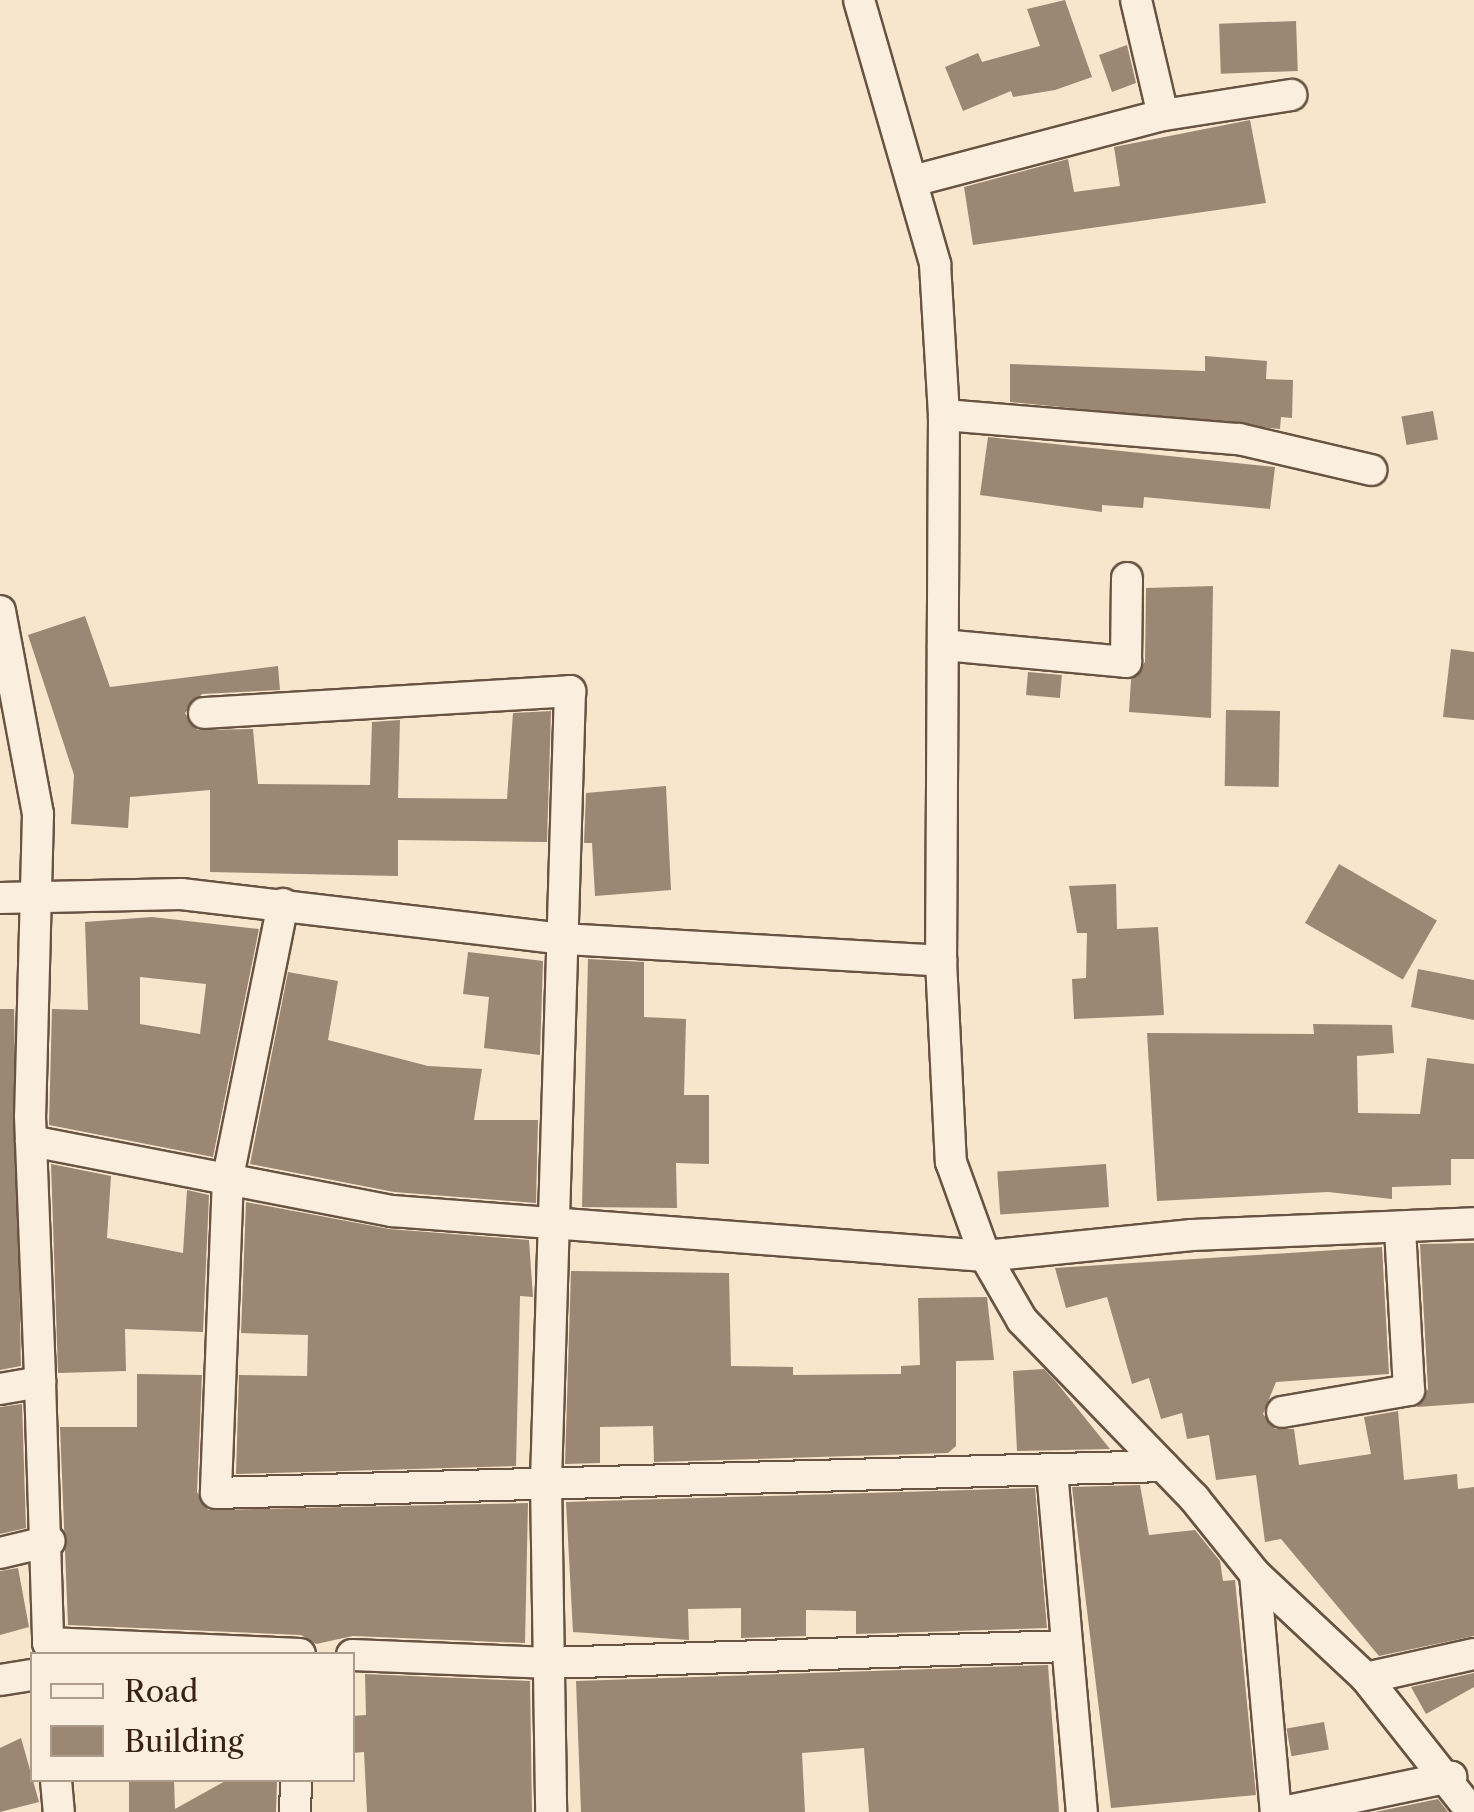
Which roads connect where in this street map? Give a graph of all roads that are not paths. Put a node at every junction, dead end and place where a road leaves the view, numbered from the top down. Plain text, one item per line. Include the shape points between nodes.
1 (859, 0) edge
2 (1136, 0) edge
3 (1292, 95) dead end
4 (1163, 115) junction
5 (913, 181) junction
6 (944, 415) junction
7 (1370, 470) dead end
8 (1127, 578) dead end
9 (0, 611) edge
10 (943, 645) junction
11 (204, 713) dead end
12 (41, 893) junction
13 (0, 898) edge
14 (284, 904) junction
15 (564, 939) junction
16 (940, 961) junction
17 (31, 1141) junction
18 (228, 1177) junction
19 (1474, 1223) edge
20 (552, 1226) junction
21 (1400, 1228) junction
22 (985, 1256) junction
23 (40, 1380) junction
24 (0, 1388) edge
25 (1282, 1412) dead end
26 (1163, 1466) junction
27 (1052, 1471) junction
28 (546, 1481) junction
29 (50, 1541) junction
30 (0, 1553) edge
31 (1255, 1574) junction
32 (1067, 1646) junction
33 (48, 1649) edge
34 (199, 1652) edge
35 (1474, 1654) edge
36 (355, 1655) edge
37 (550, 1662) junction
38 (30, 1675) edge
39 (1366, 1678) junction
40 (0, 1680) edge
41 (1450, 1777) junction
42 (56, 1782) edge
43 (296, 1782) edge
44 (59, 1812) edge
45 (295, 1812) edge
46 (551, 1812) edge
47 (1082, 1812) edge
48 (1280, 1812) edge
49 (1472, 1812) edge

1 - 5 street
2 - 4 street
3 - 4 street
4 - 5 street
5 - 6 street via 935,264
6 - 7 street via 1240,439
6 - 10 street
8 - 10 street via 1126,662
9 - 12 street via 34,764
10 - 16 street
11 - 15 street via 570,691
12 - 13 street
12 - 14 street
12 - 17 street
14 - 15 street
14 - 18 street
15 - 16 street
15 - 20 street
16 - 22 street via 951,1162
17 - 18 street
17 - 23 street
18 - 20 street via 392,1211
18 - 28 street via 216,1493
19 - 21 street
20 - 22 street
20 - 28 street
21 - 22 street via 1192,1235
21 - 25 street via 1409,1390
22 - 26 street via 1022,1320
23 - 24 street
23 - 29 street
26 - 27 street
26 - 31 street
27 - 28 street
27 - 32 street
28 - 37 street
29 - 30 street
29 - 33 street
31 - 39 street
31 - 48 street
32 - 37 street
32 - 47 street
33 - 34 street
35 - 39 street
36 - 37 street
37 - 46 street
38 - 40 street
39 - 41 street
41 - 48 street
41 - 49 street
42 - 44 street
43 - 45 street

